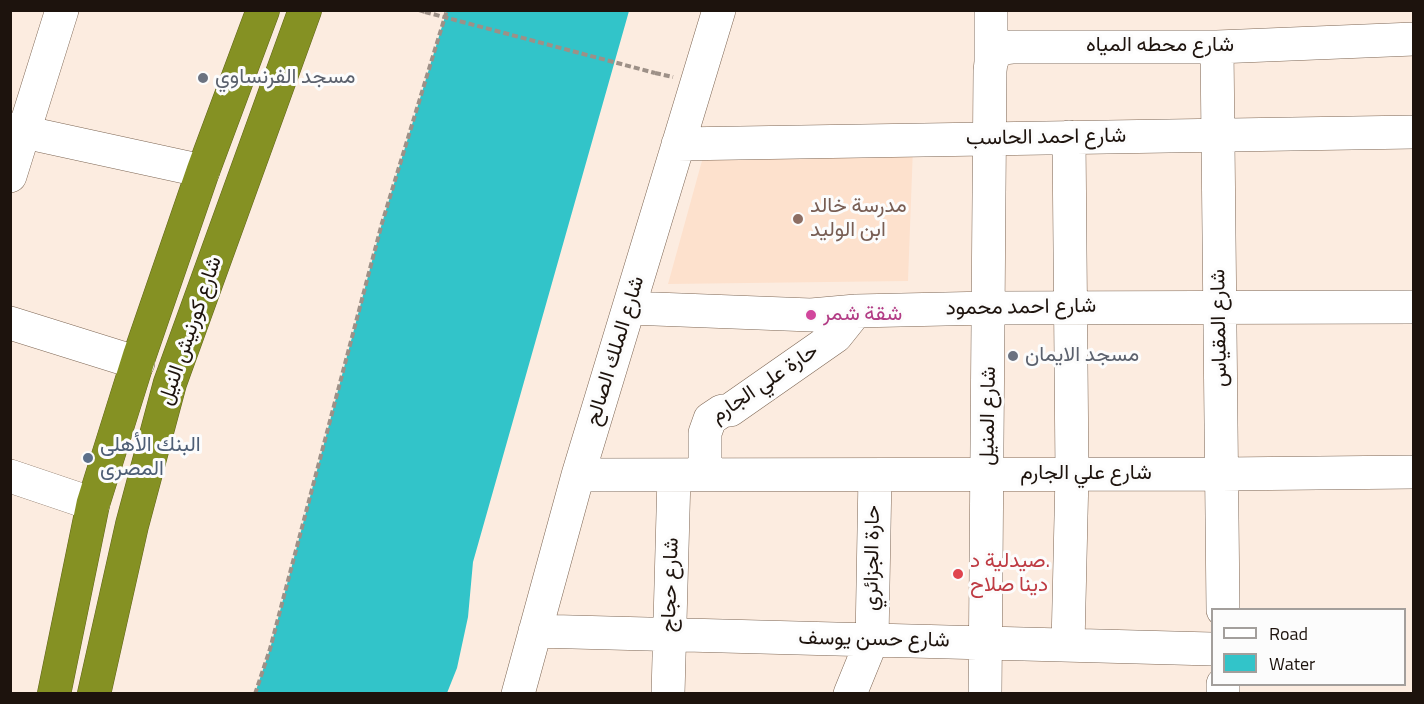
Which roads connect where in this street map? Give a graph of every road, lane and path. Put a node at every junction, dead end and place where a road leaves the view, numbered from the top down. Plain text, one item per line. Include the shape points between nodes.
1 (62, 10) edge
2 (263, 10) edge
3 (305, 10) edge
4 (419, 10) edge
5 (447, 10) edge
6 (719, 10) edge
7 (991, 10) edge
8 (1413, 39) edge
9 (1217, 47) junction
10 (991, 62) junction
11 (655, 73) dead end
12 (17, 130) edge
13 (1413, 132) edge
14 (1218, 135) junction
15 (1069, 137) junction
16 (991, 139) junction
17 (678, 144) junction
18 (203, 171) junction
19 (10, 176) edge
20 (1220, 307) junction
21 (1413, 307) edge
22 (629, 308) junction
23 (990, 308) junction
24 (1071, 308) junction
25 (856, 311) junction
26 (10, 323) edge
27 (138, 363) junction
28 (1413, 472) edge
29 (988, 474) junction
30 (1072, 474) junction
31 (1222, 474) junction
32 (689, 475) junction
33 (875, 475) junction
34 (10, 476) edge
35 (578, 476) junction
36 (93, 504) junction
37 (1223, 608) edge
38 (535, 632) junction
39 (670, 635) junction
40 (872, 640) junction
41 (986, 643) junction
42 (1068, 645) junction
43 (1211, 650) edge
44 (54, 693) edge
45 (94, 693) edge
46 (255, 693) edge
47 (518, 693) edge
48 (668, 693) edge
49 (850, 693) edge
50 (985, 693) edge

1 - 12 street
2 - 18 highway, شارع كورنيش النيل
3 - 45 highway, شارع كورنيش النيل via 170,382
4 - 11 path, bridge
5 - 46 path via 382,223 270,649
6 - 17 street, شارع الملك الصالح
7 - 10 street
8 - 9 street, شارع محطه المياه
9 - 10 street, شارع محطه المياه via 1012,47 1003,48
9 - 14 street, شارع المقياس
10 - 16 street
12 - 18 street
12 - 19 street
13 - 14 street, شارع احمد الحاسب
14 - 15 street, شارع احمد الحاسب
14 - 20 street, شارع المقياس
15 - 16 street, شارع احمد الحاسب
15 - 24 street
16 - 17 street, شارع احمد الحاسب
16 - 23 street, شارع المنيل
17 - 22 street, شارع الملك الصالح
18 - 27 highway, شارع كورنيش النيل
20 - 21 street, شارع احمد محمود
20 - 24 street, شارع احمد محمود
20 - 31 street, شارع المقياس
22 - 25 street, شارع احمد محمود via 812,315
22 - 35 street, شارع الملك الصالح
23 - 24 street, شارع احمد محمود
23 - 25 street, شارع احمد محمود
23 - 29 street, شارع المنيل
24 - 30 street
25 - 32 street, حارة علي الجارم via 836,336 730,410 710,419
26 - 27 street
27 - 36 highway, شارع كورنيش النيل
28 - 31 street, شارع علي الجارم
29 - 30 street, شارع علي الجارم
29 - 33 street, شارع علي الجارم
29 - 41 street, شارع المنيل
30 - 31 street, شارع علي الجارم
30 - 42 street
31 - 37 street, شارع المقياس
32 - 33 street, شارع علي الجارم
32 - 35 street, شارع علي الجارم
32 - 39 street, شارع حجاج
33 - 40 street, حارة الجزائري
34 - 36 street
35 - 38 street, شارع الملك الصالح
36 - 44 highway, شارع كورنيش النيل
38 - 39 street, شارع حسن يوسف
38 - 47 street, شارع الملك الصالح
39 - 40 street, شارع حسن يوسف
39 - 48 street, شارع حجاج
40 - 41 street, شارع حسن يوسف
40 - 49 street
41 - 42 street, شارع حسن يوسف
41 - 50 street, شارع المنيل
42 - 43 street, شارع حسن يوسف

